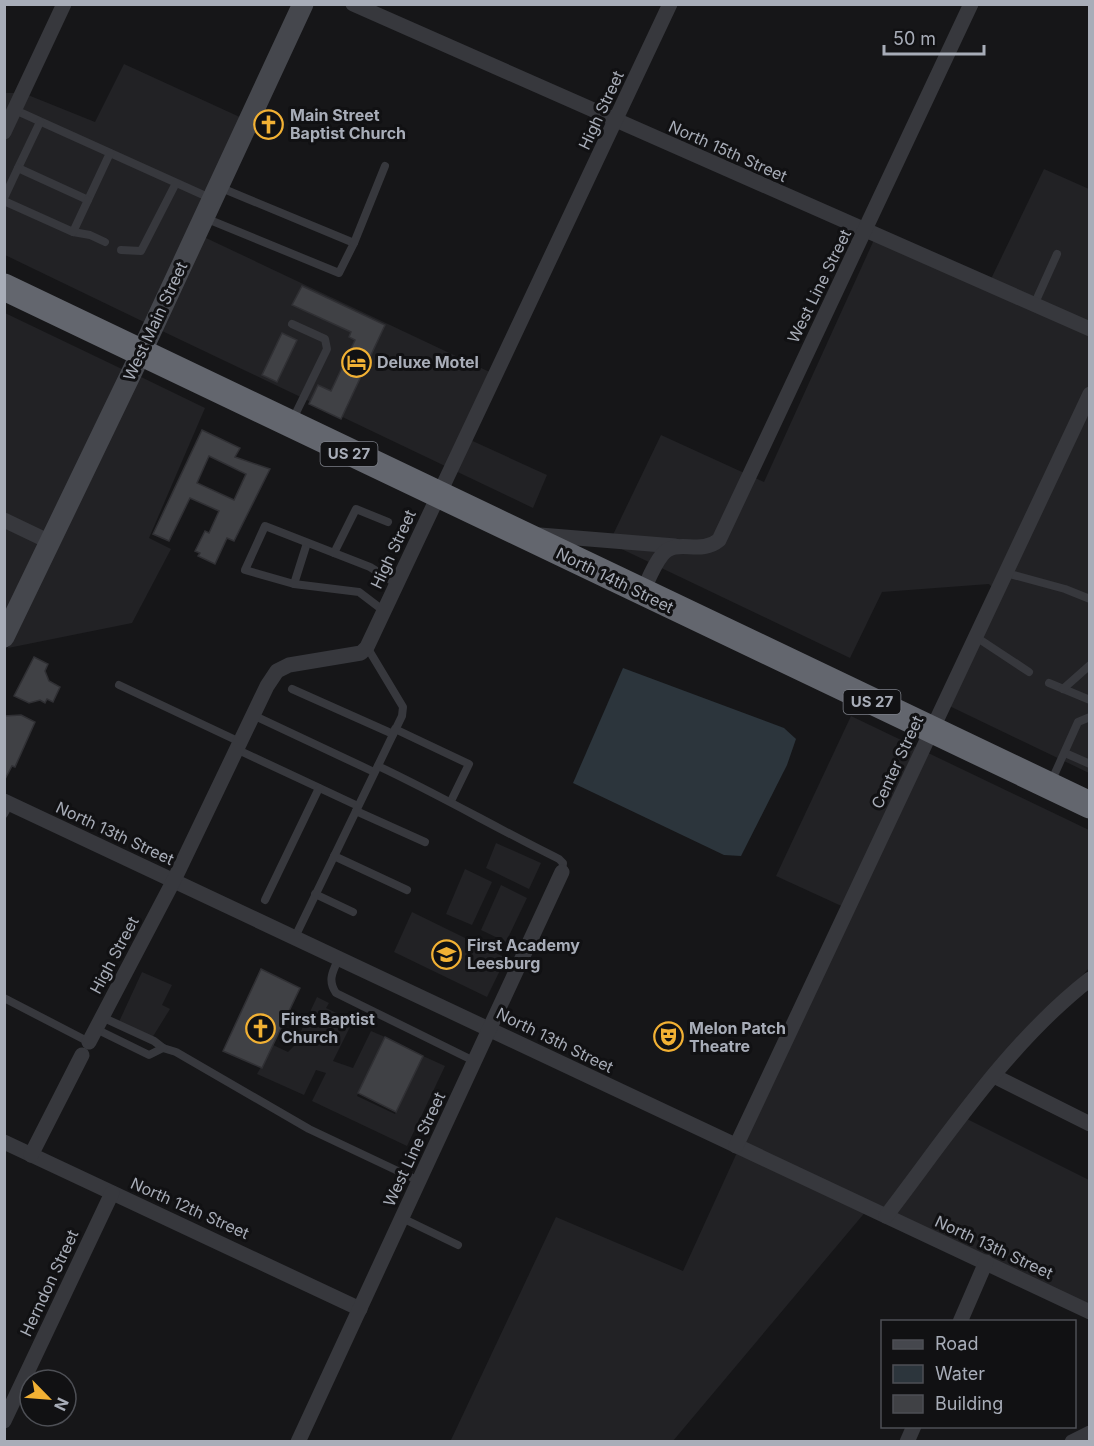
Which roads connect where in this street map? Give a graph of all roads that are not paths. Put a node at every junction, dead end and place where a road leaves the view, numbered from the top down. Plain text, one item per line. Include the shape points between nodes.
1 (64, 4) edge
2 (303, 4) edge
3 (353, 4) edge
4 (670, 4) edge
5 (971, 4) edge
6 (15, 110) junction
7 (616, 120) junction
8 (40, 122) junction
9 (4, 132) edge
10 (110, 153) junction
11 (385, 166) dead end
12 (18, 168) junction
13 (176, 183) junction
14 (4, 199) edge
15 (88, 200) junction
16 (212, 201) junction
17 (866, 231) junction
18 (74, 232) junction
19 (105, 242) dead end
20 (354, 243) junction
21 (121, 250) dead end
22 (1057, 254) dead end
23 (4, 287) edge
24 (1034, 305) junction
25 (292, 324) dead end
26 (1089, 329) edge
27 (141, 353) junction
28 (1089, 394) edge
29 (290, 425) junction
30 (438, 496) junction
31 (4, 520) edge
32 (388, 522) dead end
33 (516, 533) junction
34 (50, 542) junction
35 (307, 543) junction
36 (675, 546) junction
37 (334, 553) junction
38 (1006, 573) junction
39 (294, 584) junction
40 (397, 584) junction
41 (642, 593) junction
42 (1089, 599) edge
43 (384, 611) junction
44 (4, 637) edge
45 (976, 637) junction
46 (367, 647) junction
47 (1089, 665) edge
48 (1029, 672) dead end
49 (1049, 682) dead end
50 (119, 685) dead end
51 (292, 689) dead end
52 (1063, 689) junction
53 (1089, 700) edge
54 (253, 715) junction
55 (1089, 717) edge
56 (932, 730) junction
57 (394, 732) junction
58 (238, 746) junction
59 (1065, 753) junction
60 (1089, 764) edge
61 (376, 769) junction
62 (1050, 786) junction
63 (319, 788) junction
64 (451, 801) junction
65 (1089, 805) edge
66 (6, 806) edge
67 (357, 809) junction
68 (425, 842) dead end
69 (334, 856) junction
70 (562, 872) joint
71 (174, 880) junction
72 (407, 890) dead end
73 (315, 894) junction
74 (265, 900) dead end
75 (353, 912) dead end
76 (295, 937) junction
77 (339, 958) junction
78 (1089, 979) edge
79 (4, 998) edge
80 (489, 1028) junction
81 (92, 1036) junction
82 (164, 1048) junction
83 (474, 1061) junction
84 (994, 1076) junction
85 (1089, 1124) edge
86 (4, 1142) edge
87 (736, 1146) junction
88 (31, 1155) junction
89 (419, 1181) junction
90 (112, 1193) junction
91 (886, 1216) junction
92 (402, 1218) junction
93 (458, 1245) dead end
94 (986, 1262) junction
95 (360, 1309) junction
96 (1089, 1312) edge
97 (961, 1320) edge
98 (4, 1421) edge
99 (913, 1428) edge
100 (1089, 1433) edge
101 (297, 1442) edge
102 (907, 1442) edge
103 (1072, 1442) edge

1 - 6 street
2 - 16 main road, West Main Street
3 - 7 street, North 15th Street
4 - 7 street, High Street
5 - 17 street, West Line Street
6 - 8 lane
6 - 9 street
7 - 17 street, North 15th Street
7 - 30 street, High Street
8 - 10 lane
8 - 12 lane
10 - 13 lane
10 - 15 lane
11 - 20 lane
12 - 14 lane
12 - 15 lane
13 - 16 lane
13 - 21 lane via 141,251
14 - 18 lane
15 - 18 lane
16 - 20 lane
16 - 20 lane via 339,273
16 - 27 main road, West Main Street
17 - 24 street, North 15th Street
17 - 36 street, West Line Street via 719,540 701,549
18 - 19 lane
22 - 24 lane
23 - 27 highway, US 27
24 - 26 street, North 15th Street
25 - 29 lane via 325,339 327,350
27 - 29 highway, North 14th Street / US 27
27 - 34 main road, West Main Street
28 - 38 street, Center Street
29 - 30 highway, North 14th Street / US 27
30 - 33 highway, North 14th Street / US 27
30 - 40 street, High Street
31 - 34 street
32 - 37 lane via 356,509
33 - 36 street, West Line Street
33 - 41 highway, North 14th Street / US 27
34 - 44 main road, West Main Street via 14,609
35 - 37 lane
35 - 39 lane
35 - 39 lane via 265,526 245,570
36 - 41 street via 663,552
37 - 40 lane via 370,567
38 - 42 lane
38 - 45 street, Center Street
39 - 43 lane via 359,592
40 - 43 street, High Street
41 - 56 highway, North 14th Street / US 27
43 - 46 street, High Street
45 - 48 lane
45 - 56 street, Center Street
46 - 54 street, High Street via 361,653 290,664 277,671
46 - 57 lane via 402,707
47 - 52 lane
49 - 52 lane
50 - 58 lane
51 - 57 lane
52 - 53 lane
54 - 58 street, High Street
54 - 61 lane
55 - 59 lane via 1078,722
56 - 62 highway, North 14th Street / US 27
56 - 87 street, Center Street
57 - 61 lane
57 - 64 lane via 469,764
58 - 63 lane
58 - 71 street, High Street
59 - 60 lane
59 - 62 lane
61 - 64 lane
61 - 67 lane
62 - 65 highway, North 14th Street / US 27
63 - 67 lane
63 - 74 lane
64 - 70 lane via 490,826 559,859
66 - 71 street, North 13th Street
67 - 68 lane
67 - 69 lane
69 - 72 lane
69 - 73 lane
70 - 80 street, West Line Street
71 - 76 street, North 13th Street
71 - 81 street, High Street
73 - 75 lane
73 - 76 lane
76 - 77 street, North 13th Street
77 - 80 street, North 13th Street
77 - 83 lane via 331,976 336,993
78 - 84 street via 1064,999
79 - 81 lane
80 - 83 street, West Line Street
80 - 87 street, North 13th Street
81 - 82 lane via 154,1041
81 - 82 lane via 149,1055
81 - 88 street, High Street
82 - 89 lane via 309,1129
83 - 89 street, West Line Street
84 - 85 street
84 - 91 street
86 - 88 street, North 12th Street
87 - 91 street, North 13th Street
88 - 90 street, North 12th Street
89 - 92 street, West Line Street
90 - 95 street, North 12th Street
90 - 98 street, Herndon Street
91 - 94 street, North 13th Street
92 - 93 lane
92 - 95 street, West Line Street
94 - 96 street, North 13th Street
94 - 97 street
95 - 101 street, West Line Street
99 - 102 street
100 - 103 street

